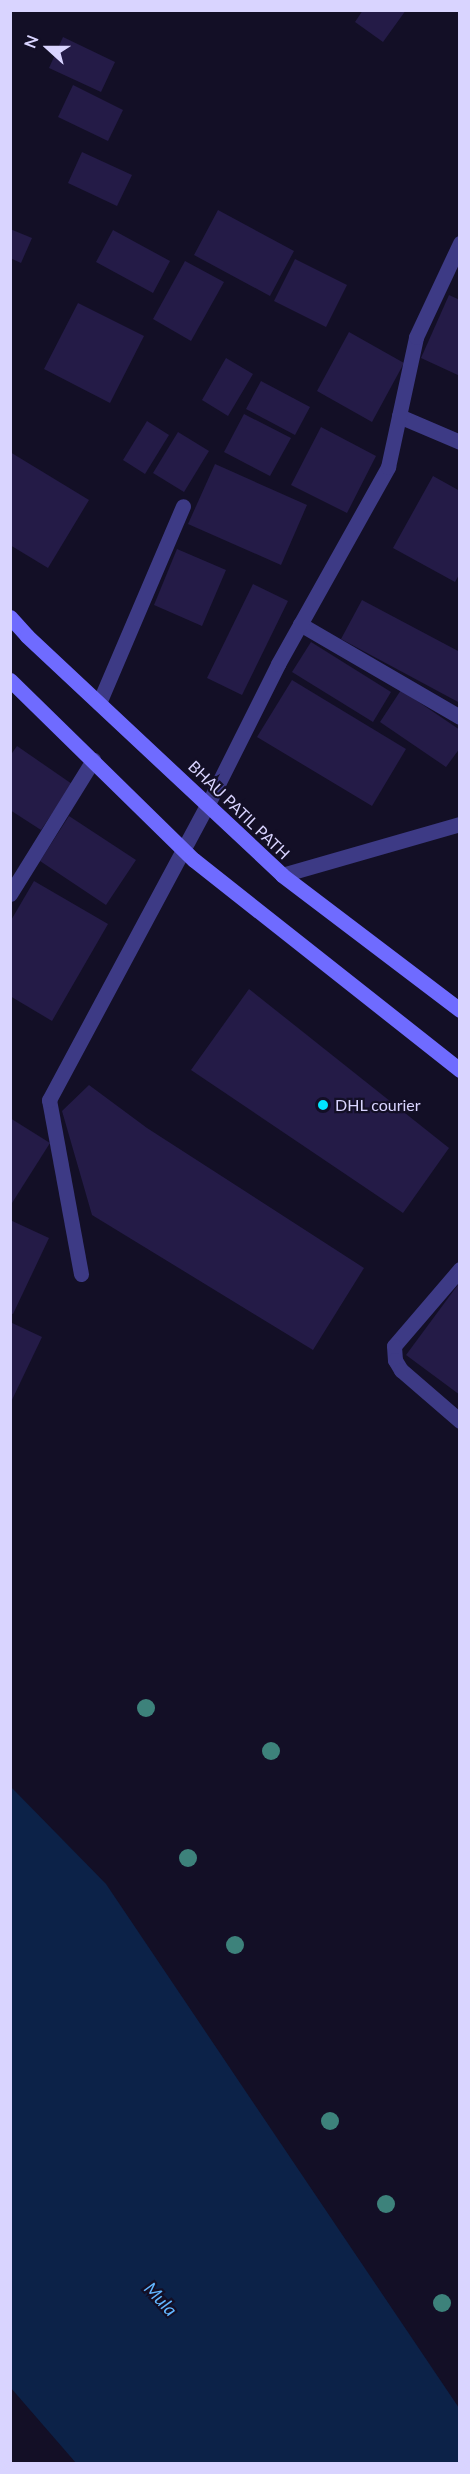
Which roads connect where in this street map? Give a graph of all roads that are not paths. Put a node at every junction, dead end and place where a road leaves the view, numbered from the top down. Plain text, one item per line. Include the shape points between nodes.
1 (459, 243) edge
2 (399, 416) junction
3 (459, 442) edge
4 (183, 506) dead end
5 (10, 617) edge
6 (300, 624) junction
7 (10, 680) edge
8 (99, 703) junction
9 (459, 717) edge
10 (93, 760) junction
11 (208, 804) junction
12 (459, 824) edge
13 (182, 849) junction
14 (282, 875) junction
15 (10, 894) edge
16 (459, 1010) edge
17 (459, 1070) edge
18 (459, 1269) edge
19 (81, 1274) dead end
20 (459, 1421) edge

1 - 2 street via 416,337
2 - 3 street
2 - 6 street via 388,467
4 - 8 street
5 - 8 main road, BHAU PATIL PATH
6 - 9 street
6 - 11 street
7 - 10 main road
8 - 11 main road, BHAU PATIL PATH
10 - 13 main road
10 - 15 street
11 - 13 street
11 - 14 main road, BHAU PATIL PATH
12 - 14 street
13 - 17 main road
13 - 19 street via 49,1100
14 - 16 main road, BHAU PATIL PATH
18 - 20 street via 394,1346 400,1370

